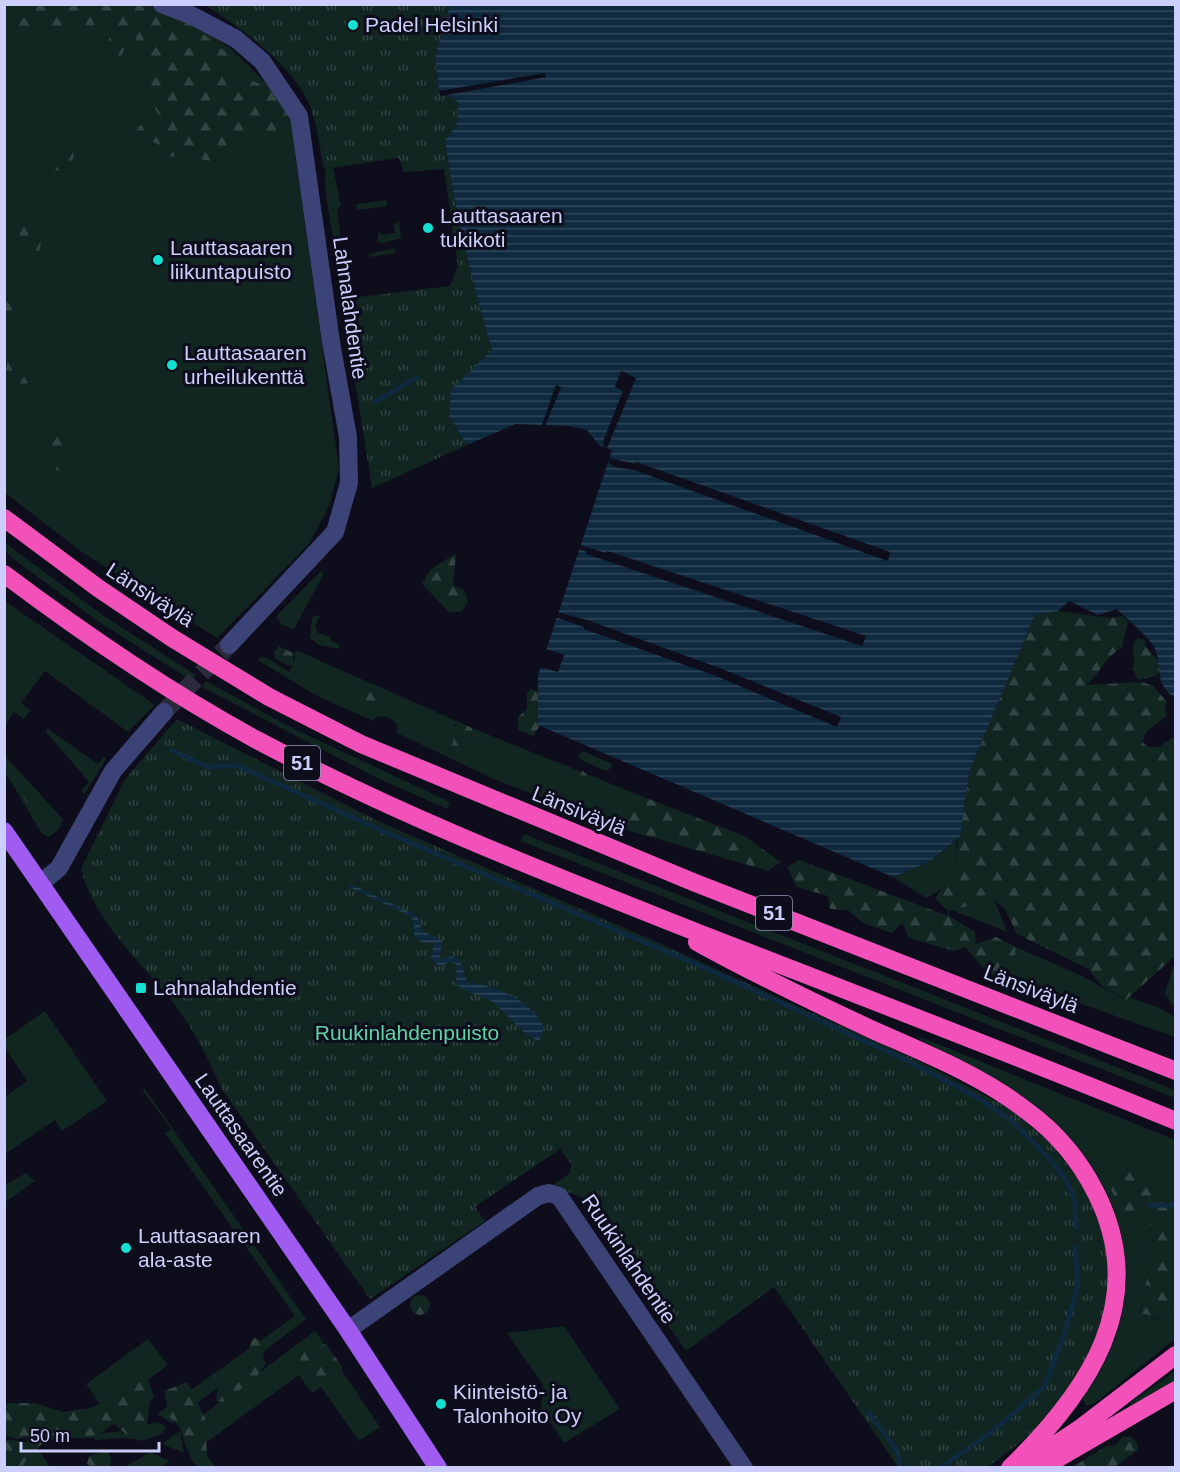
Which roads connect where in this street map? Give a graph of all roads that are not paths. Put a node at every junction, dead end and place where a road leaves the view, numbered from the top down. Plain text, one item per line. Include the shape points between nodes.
1 (162, 4) edge
2 (4, 518) edge
3 (4, 574) edge
4 (229, 645) tunnel mouth
5 (164, 712) tunnel mouth
6 (4, 831) edge
7 (41, 883) junction
8 (626, 904) junction
9 (1176, 1071) edge
10 (1176, 1121) edge
11 (348, 1330) junction
12 (1176, 1355) edge
13 (1176, 1390) edge
14 (438, 1467) edge
15 (744, 1467) edge
16 (1010, 1467) edge
17 (1022, 1467) edge
18 (1041, 1467) edge

1 - 4 street, Lahnalahdentie via 236,39 262,61 299,116 348,437 349,483 334,531
2 - 9 highway, Länsiväylä / 51 via 163,632 269,697 361,744 693,882
3 - 8 highway, 51 via 129,663 252,737 438,827
5 - 7 street via 118,765 88,811 59,868
6 - 7 main road, Lauttasaarentie
7 - 11 main road, Lauttasaarentie
8 - 10 highway, 51
8 - 16 highway via 774,984 980,1081 1029,1112 1082,1167 1105,1211 1118,1260 1118,1290 1111,1323 1080,1387 1040,1438
11 - 14 main road, Lauttasaarentie
11 - 15 street, Ruukinlahdentie via 538,1196 559,1196
12 - 17 highway via 1083,1427
13 - 18 highway

